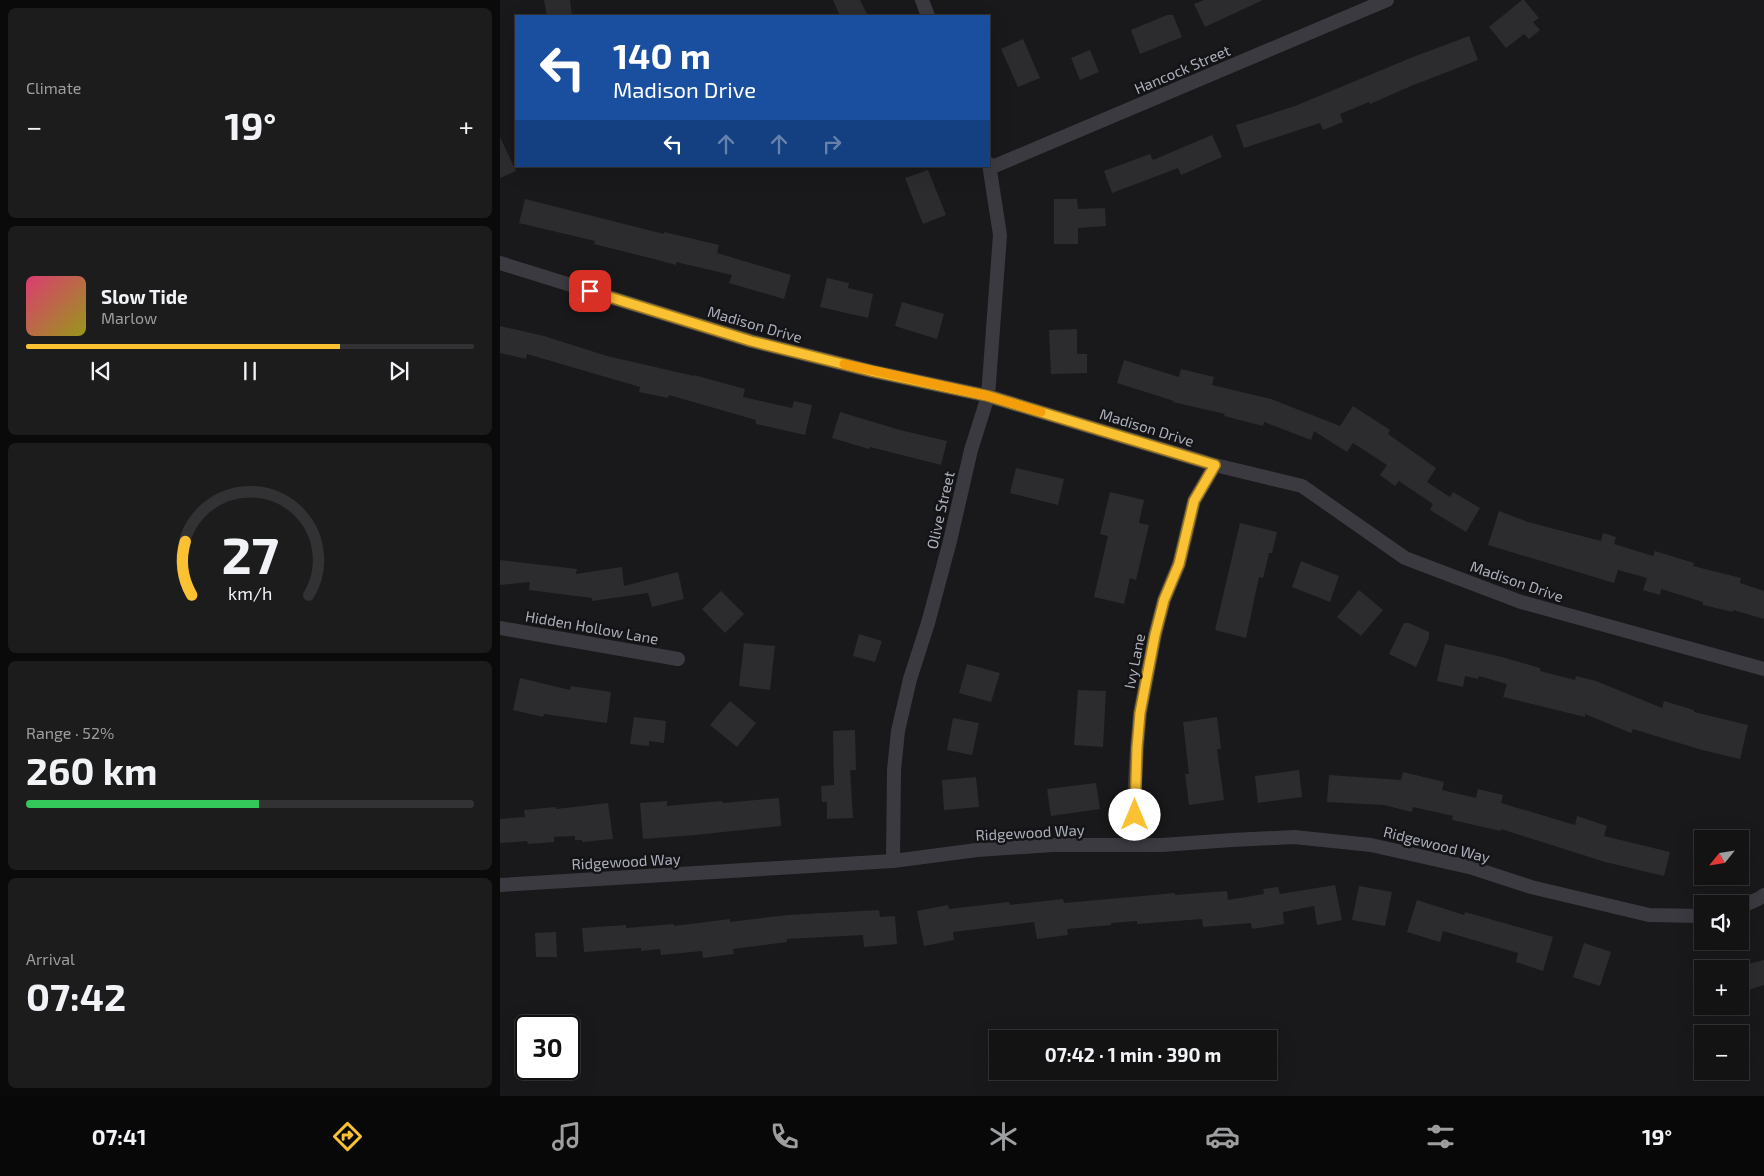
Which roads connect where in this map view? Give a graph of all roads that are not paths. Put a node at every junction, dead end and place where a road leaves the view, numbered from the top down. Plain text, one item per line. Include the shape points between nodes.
1 (922, 0) edge
2 (1387, 0) edge
3 (928, 15) edge
4 (990, 166) edge
5 (500, 263) edge
6 (988, 396) junction
7 (1215, 465) junction
8 (500, 628) edge
9 (678, 658) dead end
10 (1764, 669) edge
11 (1136, 845) junction
12 (893, 861) junction
13 (500, 885) edge
14 (1764, 895) edge
15 (1749, 903) edge
16 (1694, 916) edge

1 - 3 street
2 - 4 street, Hancock Street
4 - 6 street, Olive Street via 1000,235
5 - 6 street, Madison Drive via 751,341
6 - 7 street, Madison Drive
6 - 12 street, Olive Street via 898,731
7 - 10 street, Madison Drive via 1302,486 1405,558 1512,598
7 - 11 street, Ivy Lane via 1194,501 1179,564 1164,600 1155,635 1140,713 1134,801
8 - 9 street, Hidden Hollow Lane
11 - 12 street, Ridgewood Way via 996,848
11 - 16 street, Ridgewood Way via 1294,838 1371,845 1649,914
12 - 13 street, Ridgewood Way
14 - 15 street

